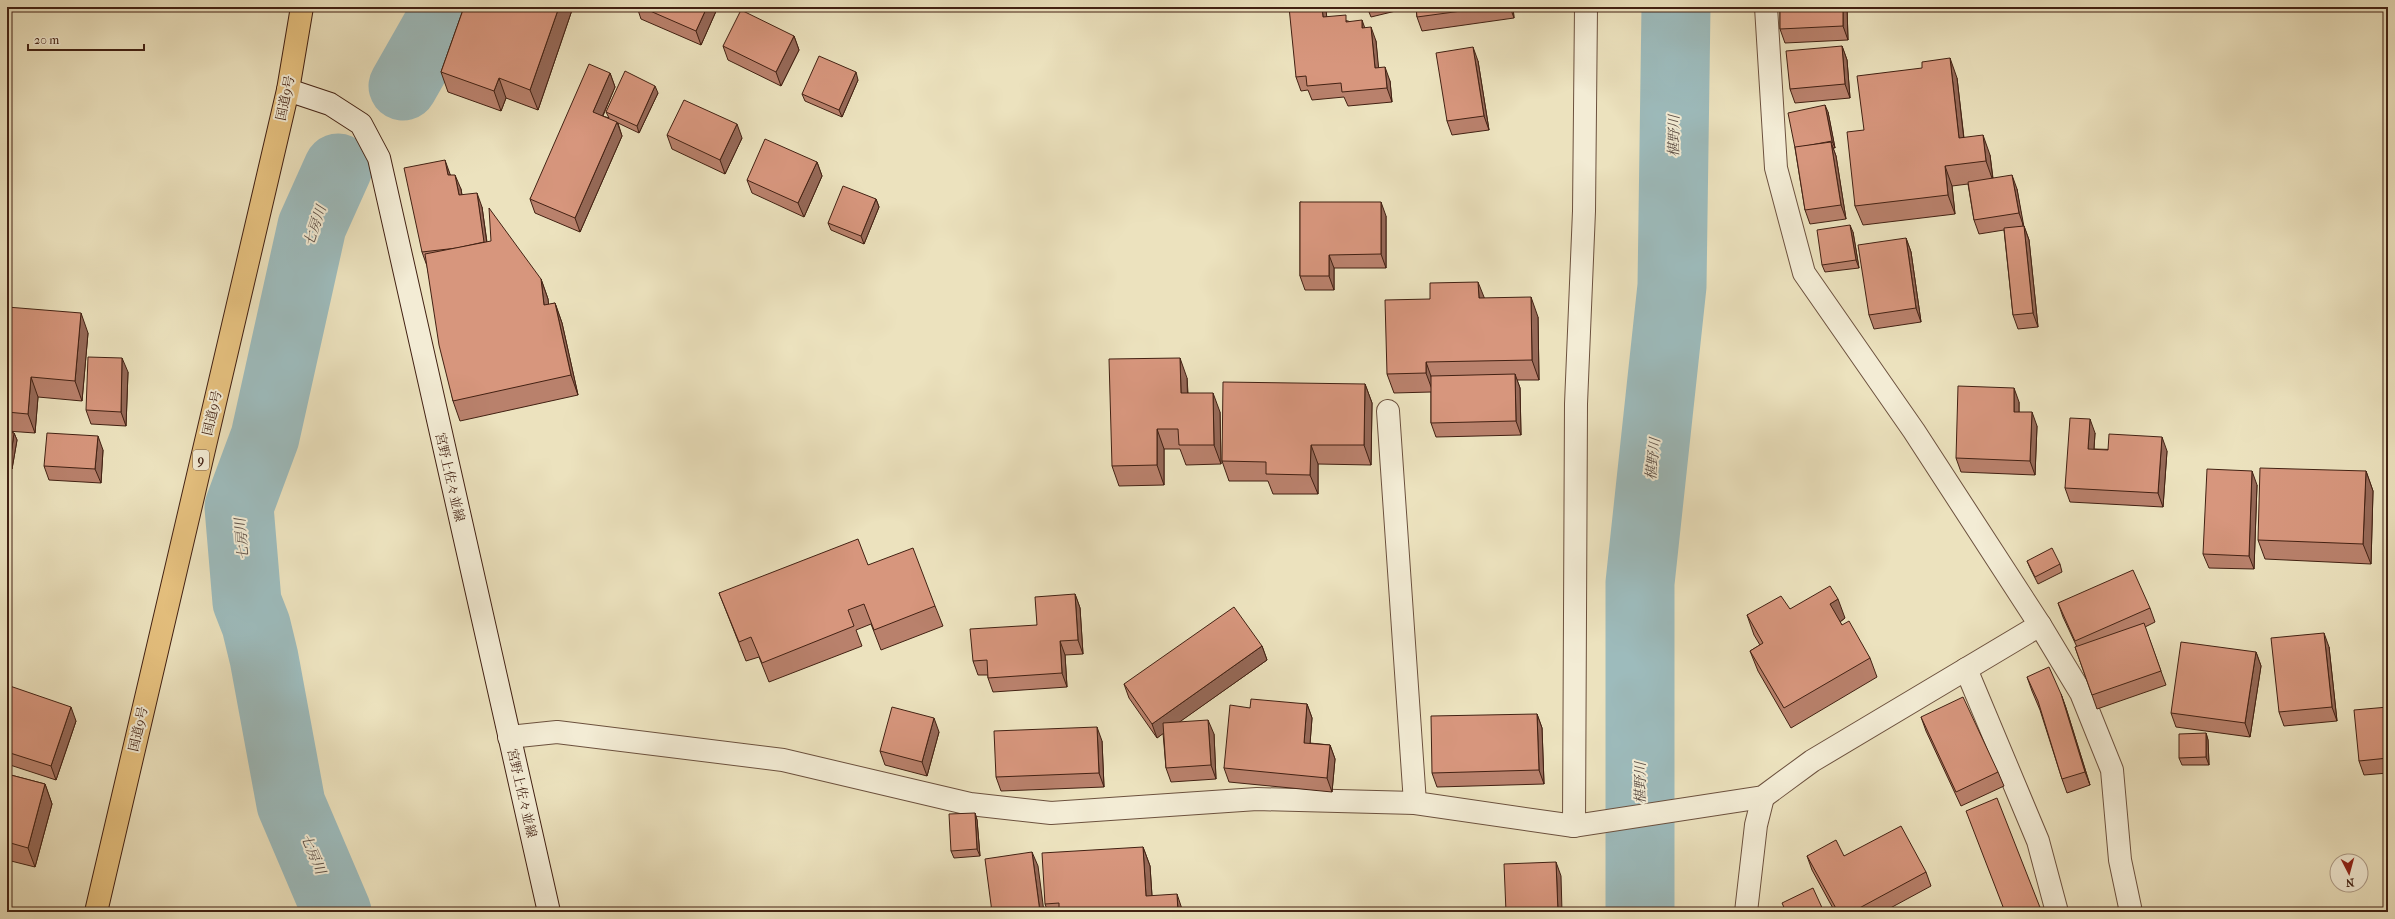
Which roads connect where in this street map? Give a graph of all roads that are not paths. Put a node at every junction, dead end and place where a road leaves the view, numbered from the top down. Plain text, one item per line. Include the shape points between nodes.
1 (302, 7) edge
2 (1586, 7) edge
3 (1766, 7) edge
4 (288, 90) junction
5 (1388, 411) dead end
6 (2040, 625) junction
7 (1972, 666) junction
8 (509, 737) junction
9 (1763, 797) junction
10 (1415, 804) junction
11 (1580, 825) junction
12 (96, 912) edge
13 (549, 912) edge
14 (1746, 912) edge
15 (2057, 912) edge
16 (2131, 912) edge

1 - 4 highway, 国道9号 / 9
2 - 11 street via 1584,211 1576,404
3 - 6 street via 1776,168 1804,273 1914,431
4 - 8 street, 宮野上佐々並線 via 330,104 361,124 379,158
4 - 12 highway, 国道9号 / 9
5 - 10 street
6 - 7 street
6 - 16 street via 2081,694 2112,770 2120,860
7 - 9 street via 1812,761
7 - 15 street via 2038,841
8 - 10 street via 557,732 783,760 970,804 1051,813 1257,800
8 - 13 street, 宮野上佐々並線
9 - 11 street
9 - 14 street via 1756,825
10 - 11 street

